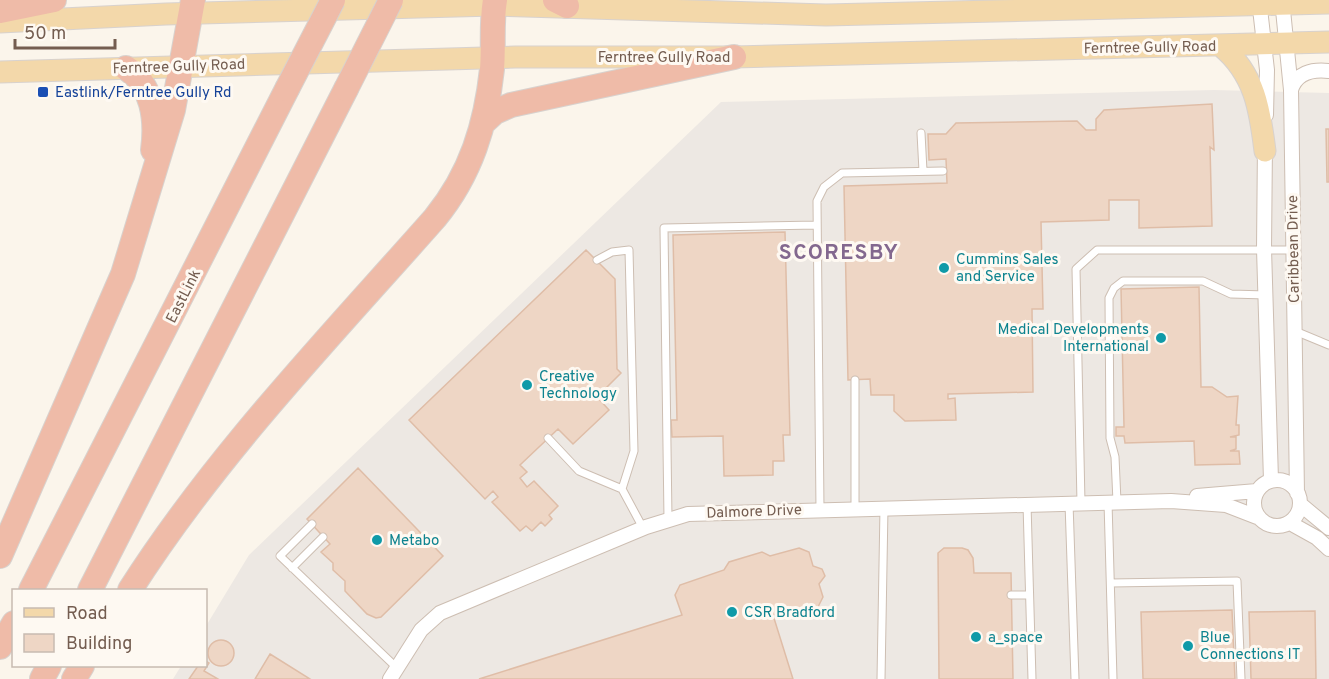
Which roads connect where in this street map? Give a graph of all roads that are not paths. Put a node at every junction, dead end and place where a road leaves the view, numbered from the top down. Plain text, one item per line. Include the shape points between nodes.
1 (54, 0) edge
2 (333, 0) edge
3 (391, 0) edge
4 (1188, 0) edge
5 (1282, 2) edge
6 (1325, 2) edge
7 (494, 3) edge
8 (561, 3) edge
9 (1259, 3) edge
10 (191, 6) edge
11 (1168, 8) junction
12 (0, 11) edge
13 (0, 22) edge
14 (1329, 42) edge
15 (1286, 43) junction
16 (1263, 44) junction
17 (1221, 46) junction
18 (734, 57) junction
19 (491, 58) junction
20 (180, 66) junction
21 (126, 68) junction
22 (1329, 71) edge
23 (0, 72) edge
24 (1291, 90) junction
25 (483, 124) junction
26 (921, 133) dead end
27 (1265, 151) junction
28 (922, 171) junction
29 (943, 171) dead end
30 (817, 225) junction
31 (137, 229) junction
32 (1264, 249) junction
33 (1293, 250) junction
34 (597, 260) dead end
35 (1266, 296) junction
36 (1295, 331) junction
37 (1329, 345) edge
38 (855, 380) dead end
39 (548, 438) dead end
40 (1271, 480) junction
41 (622, 489) junction
42 (1257, 491) junction
43 (1299, 498) junction
44 (1171, 501) junction
45 (1113, 502) junction
46 (1075, 503) junction
47 (1027, 504) junction
48 (884, 508) junction
49 (855, 509) junction
50 (820, 510) junction
51 (1257, 517) junction
52 (668, 519) junction
53 (1290, 522) junction
54 (312, 524) dead end
55 (643, 528) junction
56 (1329, 528) edge
57 (323, 537) dead end
58 (1329, 549) edge
59 (0, 555) edge
60 (292, 568) junction
61 (1111, 583) junction
62 (32, 589) edge
63 (91, 589) edge
64 (131, 589) edge
65 (1011, 595) dead end
66 (1029, 595) junction
67 (12, 626) edge
68 (0, 647) edge
69 (394, 674) edge
70 (881, 679) edge
71 (1032, 679) edge
72 (1076, 679) edge
73 (1113, 679) edge
74 (1241, 679) edge

1 - 12 highway
2 - 62 highway, EastLink, bridge
3 - 63 highway, bridge
4 - 11 main road
5 - 6 main road
5 - 9 main road
5 - 15 street, Caribbean Drive
7 - 8 main road
7 - 10 main road
7 - 19 highway
8 - 11 main road via 816,15
9 - 11 main road
9 - 16 street, Caribbean Drive
10 - 13 main road
10 - 20 highway
14 - 15 main road, Ferntree Gully Road
15 - 16 main road, Ferntree Gully Road
15 - 24 street, Caribbean Drive
16 - 17 main road, Ferntree Gully Road
16 - 27 street, Caribbean Drive via 1267,70
17 - 18 main road, Ferntree Gully Road
17 - 27 main road via 1250,79
18 - 19 main road, Ferntree Gully Road
18 - 25 highway via 511,105 495,112
19 - 20 main road, Ferntree Gully Road
19 - 25 highway
20 - 21 main road, Ferntree Gully Road
20 - 31 highway via 170,120
21 - 23 main road, Ferntree Gully Road
21 - 31 highway via 143,83 154,120 152,157
22 - 24 street via 1302,74
24 - 33 street, Caribbean Drive
25 - 64 highway via 468,168 446,205 260,416 184,512
26 - 28 lane
27 - 32 street, Caribbean Drive
28 - 29 lane
28 - 30 lane via 842,173 820,194
30 - 50 lane
30 - 52 lane via 664,228
31 - 59 highway via 109,311
32 - 33 lane
32 - 35 street, Caribbean Drive
32 - 46 lane via 1097,249 1076,268
33 - 36 street, Caribbean Drive
34 - 41 lane via 612,252 629,250 634,451
35 - 40 street, Caribbean Drive
35 - 45 lane via 1231,294 1203,281 1123,281 1112,291 1109,298
36 - 37 lane
36 - 43 street, Caribbean Drive
38 - 49 lane
39 - 41 lane via 579,471
40 - 42 street
40 - 43 street via 1288,483
41 - 55 lane
42 - 44 street, Dalmore Drive
42 - 51 street via 1253,504
43 - 53 street via 1299,511
43 - 56 street
44 - 45 street, Dalmore Drive
44 - 51 street, Dalmore Drive via 1226,505
45 - 46 street, Dalmore Drive
45 - 61 lane
46 - 47 street, Dalmore Drive
46 - 72 lane
47 - 48 street, Dalmore Drive
47 - 66 lane
48 - 49 street, Dalmore Drive
48 - 70 lane
49 - 50 street, Dalmore Drive
50 - 52 street, Dalmore Drive via 703,513
51 - 53 street via 1269,526
52 - 55 street, Dalmore Drive
53 - 58 street
54 - 60 lane via 280,556
55 - 69 street, Dalmore Drive via 440,613 421,630
57 - 60 lane
60 - 69 lane
61 - 73 lane
61 - 74 lane via 1237,581
65 - 66 lane
66 - 71 lane
67 - 68 highway

